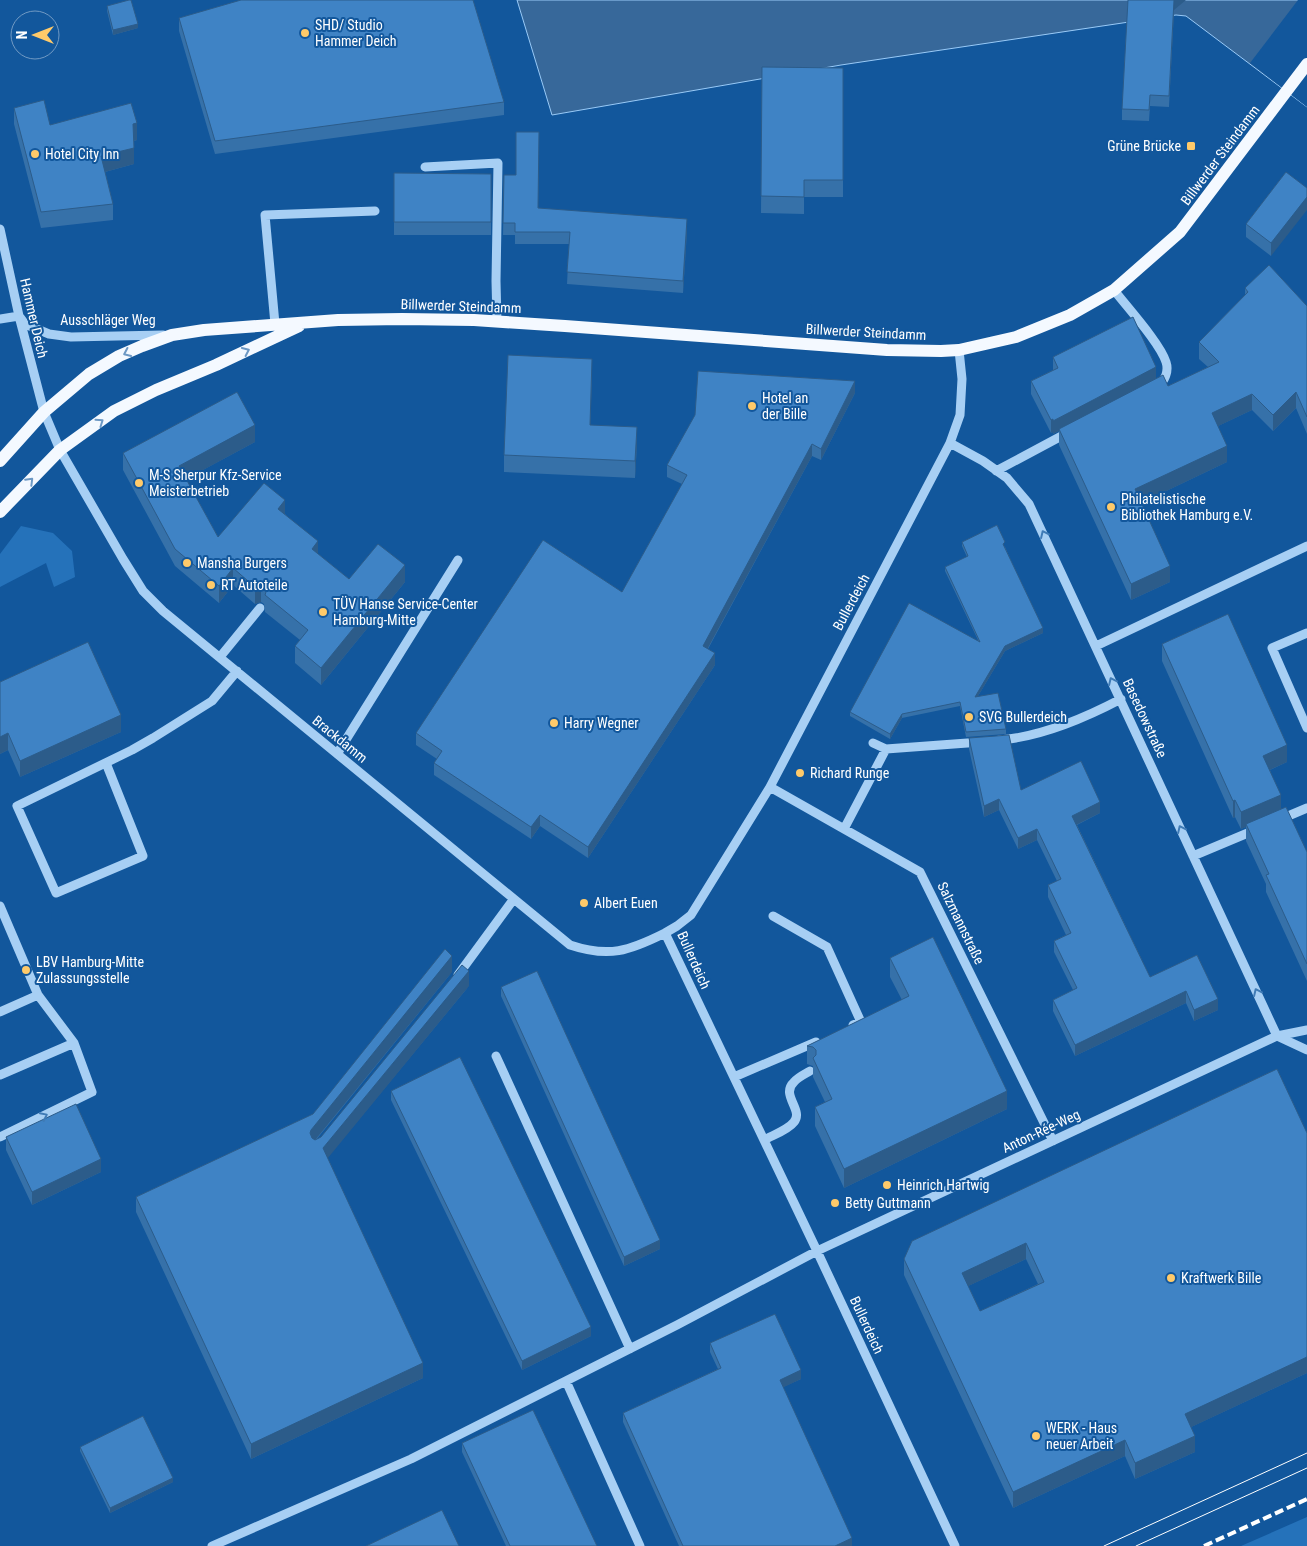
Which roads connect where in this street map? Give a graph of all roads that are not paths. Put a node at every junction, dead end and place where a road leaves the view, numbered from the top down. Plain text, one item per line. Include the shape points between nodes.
1 (1307, 64) edge
2 (425, 168) dead end
3 (375, 211) dead end
4 (0, 229) edge
5 (1114, 290) junction
6 (19, 316) junction
7 (0, 319) edge
8 (306, 322) junction
9 (498, 322) junction
10 (275, 324) junction
11 (172, 335) junction
12 (959, 350) junction
13 (1152, 389) edge
14 (44, 412) junction
15 (1076, 429) edge
16 (950, 443) junction
17 (60, 450) junction
18 (0, 461) edge
19 (996, 471) junction
20 (0, 512) edge
21 (1307, 546) edge
22 (458, 560) dead end
23 (260, 608) edge
24 (1307, 633) edge
25 (1096, 646) junction
26 (220, 657) junction
27 (237, 671) junction
28 (1121, 699) junction
29 (1307, 728) edge
30 (872, 743) dead end
31 (886, 749) junction
32 (337, 754) junction
33 (106, 763) junction
34 (770, 787) junction
35 (1307, 808) edge
36 (844, 829) junction
37 (1193, 856) junction
38 (513, 900) junction
39 (0, 906) edge
40 (773, 916) dead end
41 (665, 933) junction
42 (451, 983) edge
43 (38, 996) junction
44 (0, 1012) edge
45 (845, 1029) edge
46 (1307, 1030) edge
47 (1277, 1036) junction
48 (822, 1040) edge
49 (74, 1043) junction
50 (1307, 1050) edge
51 (496, 1056) dead end
52 (810, 1072) edge
53 (0, 1075) edge
54 (734, 1077) junction
55 (0, 1137) edge
56 (764, 1140) junction
57 (1053, 1141) junction
58 (817, 1251) junction
59 (630, 1349) junction
60 (566, 1381) junction
61 (212, 1546) edge
62 (640, 1546) edge
63 (955, 1546) edge

1 - 5 main road, Billwerder Steindamm via 1180,232
2 - 9 street via 498,163
3 - 10 street via 265,215
4 - 6 street, Hammer Deich
5 - 12 main road, Billwerder Steindamm via 1070,315 1016,337
5 - 13 street via 1167,363 1161,385
6 - 7 street
6 - 11 street, Ausschläger Weg via 25,324 49,334 71,337
6 - 14 street, Hammer Deich
8 - 9 main road, Billwerder Steindamm via 402,319
8 - 10 main road, Billwerder Steindamm
17 -> 8 main road, Billwerder Steindamm via 114,411
9 - 12 main road, Billwerder Steindamm via 888,350
10 - 11 main road, Billwerder Steindamm
11 -> 14 main road, Billwerder Steindamm via 101,367
12 - 16 street, Bullerdeich via 962,379 960,415
14 - 17 street, Hammer Deich
14 - 18 main road
15 - 19 street
16 - 19 street, Basedowstraße
16 - 34 street, Bullerdeich
20 -> 17 main road
17 - 26 street, Brackdamm via 143,591
25 -> 19 street, Basedowstraße via 1029,504
21 - 25 street
22 - 32 street
23 - 26 street
24 - 29 street via 1272,648
28 -> 25 street, Basedowstraße
26 - 27 street, Brackdamm
27 - 32 street, Brackdamm
27 - 33 street via 212,701
28 - 31 street via 1093,714 1020,739
37 -> 28 street, Basedowstraße
30 - 31 street
31 - 36 street
32 - 38 street, Brackdamm
33 - 33 street via 143,856 56,894 17,806
34 - 36 street, Salzmannstraße
34 - 41 street, Bullerdeich via 690,915
35 - 37 street
36 - 57 street, Salzmannstraße via 920,872
47 -> 37 street, Basedowstraße
38 - 41 street, Brackdamm via 570,945 587,951 620,951 638,947
38 - 42 street
39 - 43 street
40 - 45 street via 827,947 860,1022
41 - 54 street, Bullerdeich
43 - 44 street
43 - 49 street
46 - 47 street, Anton-Rée-Weg
47 - 50 street
47 - 57 street, Anton-Rée-Weg
48 - 54 street
49 - 53 street
55 -> 49 street via 92,1092
51 - 59 street
52 - 56 street via 794,1081 789,1089 796,1121
54 - 56 street, Bullerdeich
56 - 58 street, Bullerdeich
57 - 58 street, Anton-Rée-Weg
58 - 59 street, Anton-Rée-Weg
58 - 63 street, Bullerdeich
59 - 60 street, Anton-Rée-Weg
60 - 61 street, Anton-Rée-Weg via 411,1459
60 - 62 street

